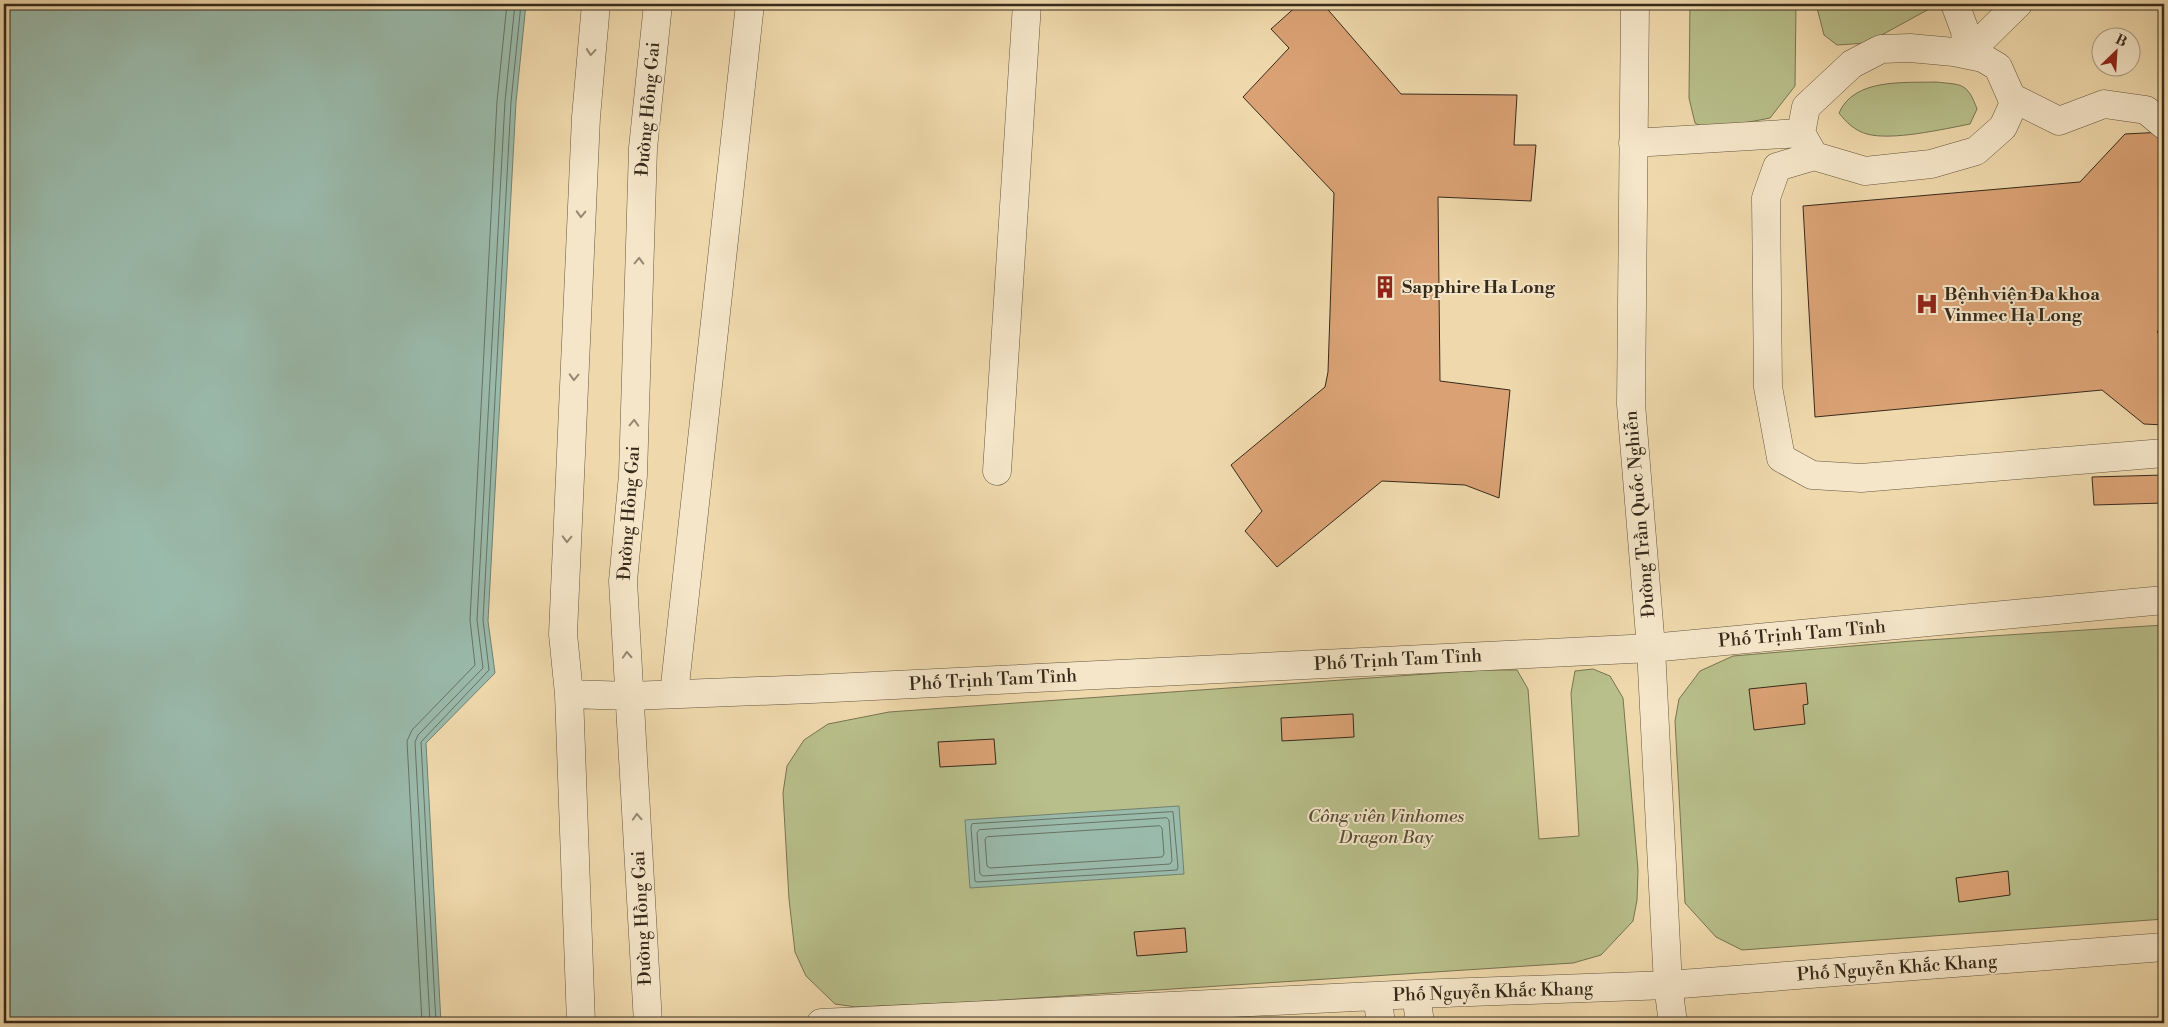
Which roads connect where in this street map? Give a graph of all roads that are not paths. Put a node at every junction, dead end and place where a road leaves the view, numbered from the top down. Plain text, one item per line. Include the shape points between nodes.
1 (596, 4) edge
2 (658, 4) edge
3 (750, 4) edge
4 (1027, 4) edge
5 (1635, 4) edge
6 (1955, 4) edge
7 (2018, 4) edge
8 (1967, 54) junction
9 (2011, 98) junction
10 (2164, 125) edge
11 (1633, 143) junction
12 (1808, 144) junction
13 (2164, 453) edge
14 (997, 471) dead end
15 (2164, 600) edge
16 (1651, 648) junction
17 (569, 694) junction
18 (674, 694) junction
19 (630, 696) junction
20 (2164, 947) edge
21 (1668, 985) junction
22 (1416, 994) junction
23 (1378, 996) junction
24 (581, 1023) edge
25 (648, 1023) edge
26 (821, 1023) edge
27 (1381, 1023) edge
28 (1420, 1023) edge
29 (1673, 1023) edge

1 -> 17 street via 586,117 564,624
19 -> 2 street, Đường Hồng Gai via 623,581 633,475 643,148
3 - 18 street
4 - 14 street
5 - 11 street, Đường Trần Quốc Nghiễn
6 - 8 street via 1965,31
7 - 8 street
8 - 9 street via 1998,67
8 - 12 street via 1910,48 1881,49 1852,64 1806,107
9 - 10 street via 2059,121 2104,104 2146,110
9 - 12 street via 2014,104 2002,128 1976,151 1931,164 1866,171
11 - 12 street
11 - 16 street, Đường Trần Quốc Nghiễn via 1631,404
12 - 13 street via 1777,167 1766,198 1768,387 1781,458 1812,475 1861,478
15 - 16 street, Phố Trịnh Tam Tỉnh
16 - 18 street, Phố Trịnh Tam Tỉnh
16 - 21 street, Đường Trần Quốc Nghiễn
17 - 19 street
17 - 24 street
18 - 19 street, Phố Trịnh Tam Tỉnh
25 -> 19 street, Đường Hồng Gai
20 - 21 street, Phố Nguyễn Khắc Khang
21 - 22 street, Phố Nguyễn Khắc Khang
21 - 29 street, Đường Trần Quốc Nghiễn
22 - 23 street, Phố Nguyễn Khắc Khang
22 - 28 street
23 - 26 street, Phố Nguyễn Khắc Khang
23 - 27 street

